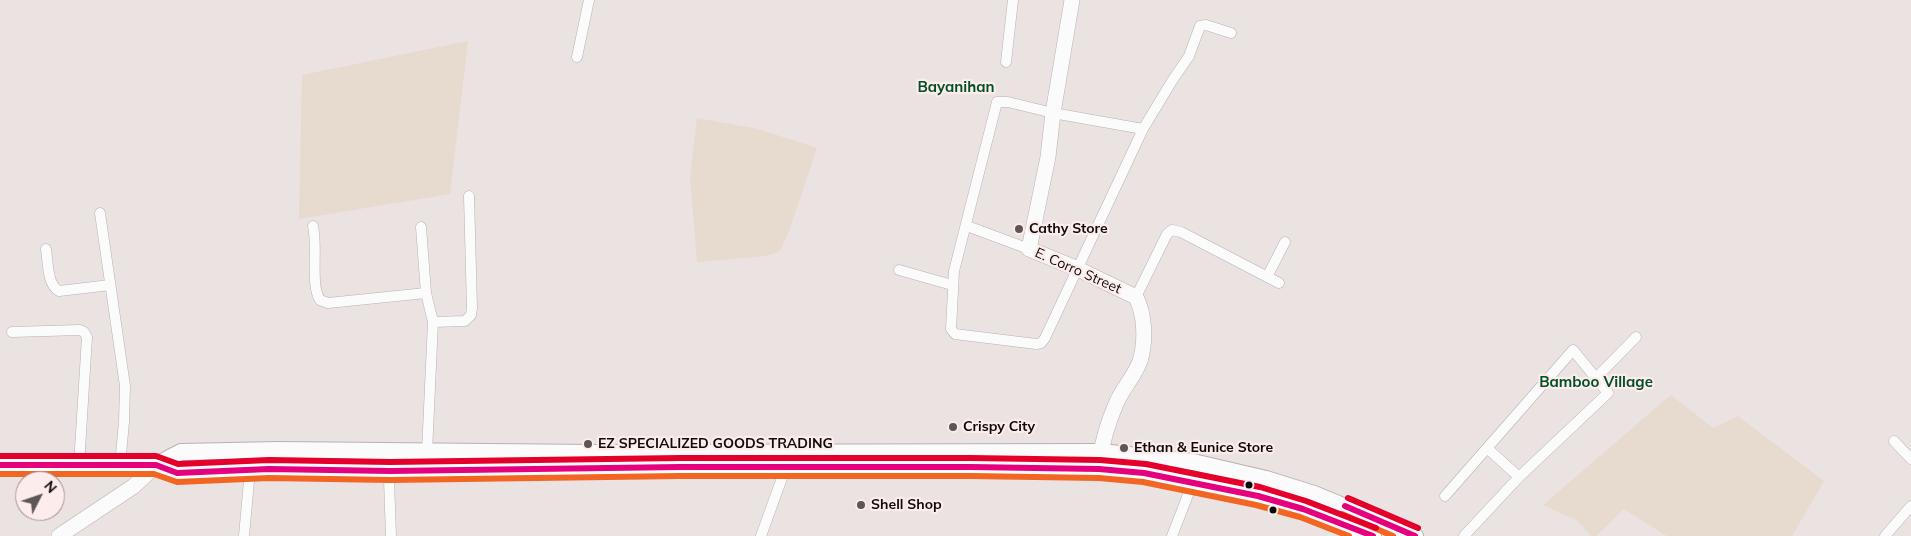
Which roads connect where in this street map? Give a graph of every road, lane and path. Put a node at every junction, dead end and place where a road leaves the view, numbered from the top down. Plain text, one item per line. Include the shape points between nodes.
1 (588, 0) edge
2 (1013, 0) edge
3 (1072, 0) edge
4 (1231, 32) dead end
5 (577, 57) dead end
6 (1006, 62) dead end
7 (1054, 113) junction
8 (1143, 129) junction
9 (469, 196) dead end
10 (100, 213) dead end
11 (313, 226) dead end
12 (967, 226) junction
13 (421, 227) dead end
14 (1284, 242) dead end
15 (1029, 249) junction
16 (46, 250) dead end
17 (1078, 269) junction
18 (899, 270) dead end
19 (1267, 277) junction
20 (1279, 284) dead end
21 (110, 285) junction
22 (952, 286) junction
23 (426, 293) junction
24 (1136, 297) junction
25 (433, 322) junction
26 (12, 332) dead end
27 (1636, 337) dead end
28 (1596, 378) junction
29 (1894, 441) dead end
30 (1487, 448) junction
31 (388, 451) junction
32 (427, 452) junction
33 (1101, 452) junction
34 (1911, 459) edge
35 (0, 465) edge
36 (79, 465) junction
37 (120, 465) junction
38 (156, 465) junction
39 (786, 467) junction
40 (1099, 469) junction
41 (250, 470) junction
42 (390, 471) junction
43 (1519, 477) junction
44 (1193, 482) junction
45 (1446, 496) dead end
46 (1911, 506) edge
47 (59, 536) edge
48 (244, 536) edge
49 (391, 536) edge
50 (761, 536) edge
51 (1172, 536) edge
52 (1372, 536) edge
53 (1415, 536) edge
54 (1464, 536) edge
55 (1885, 536) edge

1 - 5 street
2 - 6 street
3 - 7 street, E. Corro Street
4 - 8 street via 1206,24 1200,26 1189,56
7 - 8 street
7 - 12 street via 997,102
7 - 15 street, E. Corro Street
8 - 17 street
9 - 25 street via 471,315 465,321
10 - 21 street
11 - 23 street via 316,236 316,292 320,300 328,303
12 - 15 street
12 - 22 street
13 - 23 street
14 - 19 street
15 - 17 street, E. Corro Street
16 - 21 street via 55,289
17 - 22 street via 1045,338 1036,344 955,334 951,329
17 - 24 street, E. Corro Street
18 - 22 street
19 - 20 street
19 - 24 street via 1172,230 1167,234
21 - 37 street via 124,386
23 - 25 street
24 - 33 street, E. Corro Street via 1141,306 1144,336 1140,361 1116,404
25 - 32 street
26 - 36 street via 80,330 87,337
27 - 28 street
28 - 30 street via 1573,350
28 - 43 street via 1608,392
29 - 34 street
30 - 43 street
30 - 45 street
31 - 32 main road
31 - 38 main road via 181,452
31 - 42 street
32 - 33 main road
33 - 40 street, E. Corro Street
33 - 53 main road via 1193,462 1266,480 1314,494
35 - 36 main road
36 - 37 main road
37 - 38 main road
38 - 41 main road via 178,473
38 - 47 street via 134,486
39 - 40 main road
39 - 42 main road
39 - 50 street
40 - 44 main road
41 - 42 main road
41 - 48 street
42 - 49 street
43 - 54 street
44 - 51 street
44 - 52 main road via 1303,509
46 - 55 street

